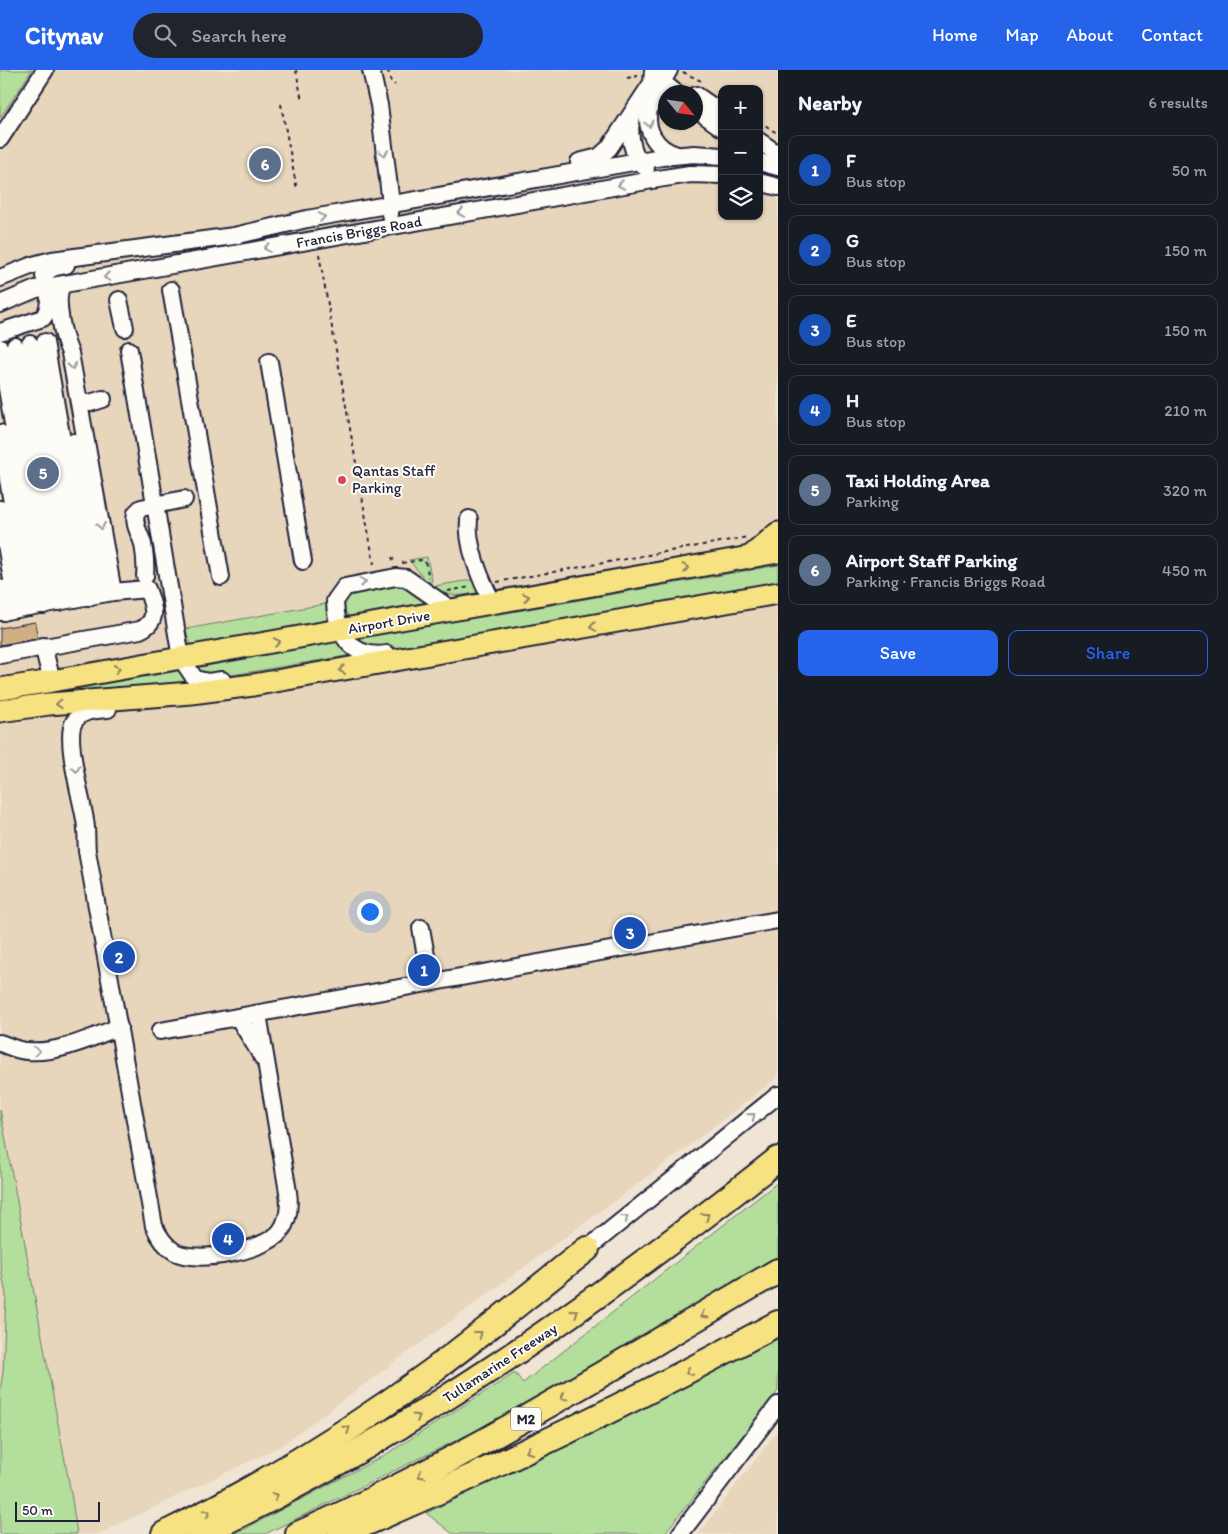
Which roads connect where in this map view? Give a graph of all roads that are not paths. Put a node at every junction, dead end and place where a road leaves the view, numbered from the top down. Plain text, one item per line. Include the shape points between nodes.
1 (45, 70) edge
2 (371, 70) edge
3 (658, 78) edge
4 (675, 85) edge
5 (703, 99) edge
6 (635, 108) junction
7 (718, 110) edge
8 (703, 114) edge
9 (718, 125) edge
10 (0, 139) edge
11 (763, 144) edge
12 (778, 154) edge
13 (678, 155) junction
14 (718, 156) edge
15 (763, 157) edge
16 (639, 161) junction
17 (763, 163) edge
18 (778, 166) edge
19 (718, 174) edge
20 (718, 175) edge
21 (763, 183) edge
22 (778, 187) edge
23 (478, 189) junction
24 (391, 204) junction
25 (389, 226) junction
26 (234, 236) junction
27 (0, 278) edge
28 (55, 286) junction
29 (171, 290) dead end
30 (120, 300) dead end
31 (0, 304) edge
32 (124, 328) dead end
33 (0, 332) edge
34 (30, 344) edge
35 (129, 350) dead end
36 (269, 362) dead end
37 (103, 399) dead end
38 (79, 401) junction
39 (0, 434) edge
40 (184, 499) dead end
41 (155, 504) junction
42 (0, 509) edge
43 (468, 512) dead end
44 (778, 533) edge
45 (778, 552) edge
46 (749, 558) junction
47 (304, 561) dead end
48 (145, 576) dead end
49 (221, 577) dead end
50 (0, 588) edge
51 (778, 593) edge
52 (447, 601) junction
53 (53, 603) edge
54 (493, 603) junction
55 (341, 631) junction
56 (43, 646) junction
57 (470, 647) junction
58 (0, 655) edge
59 (181, 658) junction
60 (301, 677) junction
61 (52, 681) junction
62 (0, 688) edge
63 (191, 693) junction
64 (0, 711) edge
65 (778, 920) edge
66 (421, 928) dead end
67 (426, 956) dead end
68 (258, 1014) junction
69 (238, 1017) junction
70 (118, 1027) junction
71 (160, 1031) dead end
72 (0, 1043) edge
73 (74, 1043) junction
74 (122, 1049) junction
75 (265, 1060) junction
76 (778, 1095) edge
77 (778, 1159) edge
78 (587, 1249) joint
79 (778, 1271) edge
80 (778, 1323) edge
81 (778, 1405) edge
82 (164, 1534) edge
83 (200, 1534) edge
84 (298, 1534) edge
85 (341, 1534) edge
86 (680, 1534) edge

1 - 10 street
2 -> 24 street via 379,105
3 - 4 street
3 - 6 street
3 -> 13 street via 648,109 647,124 656,143
5 - 7 street
6 - 16 street via 630,126
6 - 23 street via 609,148 599,157 510,174
8 - 9 street
11 - 12 street
13 - 14 street, Francis Briggs Road
13 - 16 street, Francis Briggs Road
15 - 18 street
16 - 19 street via 652,170 693,168
16 - 23 street, Francis Briggs Road
17 - 18 street
20 -> 25 street, Francis Briggs Road via 690,174
21 - 22 street
23 - 24 street, Francis Briggs Road
24 - 25 street
26 -> 24 street, Francis Briggs Road
25 -> 28 street, Francis Briggs Road
26 - 27 street, Francis Briggs Road via 52,260
26 - 28 street via 54,267 44,276
28 - 31 street, Francis Briggs Road via 30,290
28 - 33 street via 43,318
28 - 34 street via 58,295
29 - 49 street
30 - 32 street
34 -> 38 street via 70,353
34 - 53 street
34 - 53 street
34 - 53 street
35 - 41 street
36 - 47 street
37 - 38 street via 90,403
38 -> 53 street
39 - 53 street
40 - 41 street
41 - 48 street via 139,510 135,518 142,542
41 - 59 street
42 - 53 street
43 - 54 street via 476,537 475,556 483,584
44 - 46 main road
45 - 46 main road, Airport Drive
54 -> 46 main road, Airport Drive
50 - 53 street
51 -> 57 main road
52 - 54 main road, Airport Drive
52 - 55 main road, Airport Drive
55 -> 52 street via 335,600 350,585 406,578
53 - 56 street via 147,589 154,611 151,622 140,630
55 - 57 street via 358,650 373,656 425,647
59 -> 55 main road, Airport Drive
56 - 58 street
56 - 61 street
57 -> 60 main road
59 - 60 street via 191,675 203,682 256,676
61 -> 59 main road, Airport Drive
60 - 63 main road
61 - 62 main road, Airport Drive
63 -> 64 main road
63 -> 70 street via 146,705 86,712 74,722 71,738 86,821 87,851
65 - 68 street
66 - 67 street
68 - 69 street
68 - 75 street
69 - 71 street
69 - 75 street
70 - 73 street
70 - 74 street
72 -> 73 street via 26,1052
73 - 74 street via 102,1043
74 - 75 street via 154,1226 163,1242 176,1252 196,1258 243,1250 267,1242 281,1230 288,1214 288,1192
78 -> 76 street
83 -> 77 highway, Tullamarine Freeway via 418,1417 504,1363 627,1275
82 -> 78 highway via 286,1470 343,1432 432,1371
79 -> 84 highway, M2 via 484,1442
80 -> 85 highway via 585,1424 432,1496
81 - 86 street

